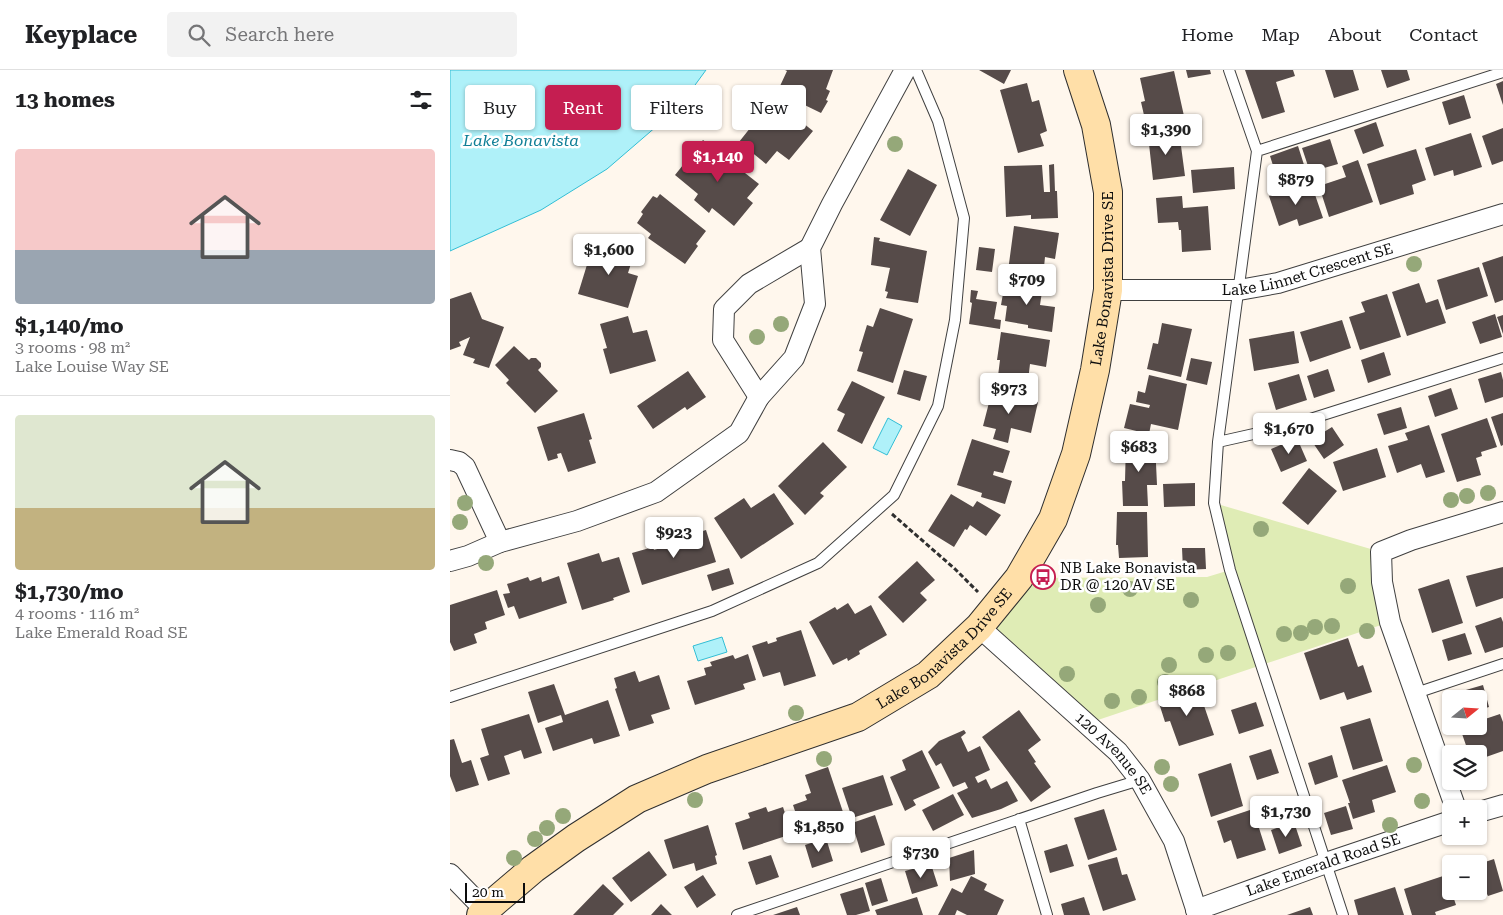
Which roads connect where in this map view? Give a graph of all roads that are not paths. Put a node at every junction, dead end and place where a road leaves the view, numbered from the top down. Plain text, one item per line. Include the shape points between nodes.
1 (905, 70) edge
2 (916, 70) edge
3 (1078, 70) edge
4 (1229, 70) edge
5 (1503, 72) edge
6 (1257, 151) junction
7 (1503, 214) edge
8 (810, 248) junction
9 (1108, 290) junction
10 (1239, 290) junction
11 (1503, 358) edge
12 (759, 397) junction
13 (1218, 442) junction
14 (450, 460) edge
15 (1503, 512) edge
16 (500, 542) junction
17 (450, 561) edge
18 (987, 617) junction
19 (1503, 664) edge
20 (1416, 692) junction
21 (450, 697) edge
22 (1140, 780) junction
23 (1453, 800) edge
24 (1503, 805) edge
25 (1487, 810) edge
26 (1019, 819) junction
27 (1442, 824) edge
28 (1326, 863) junction
29 (450, 874) edge
30 (483, 912) edge
31 (1197, 912) edge
32 (752, 913) edge
33 (737, 915) edge
34 (1047, 915) edge
35 (1344, 915) edge

1 - 8 street
2 - 21 lane via 938,121 964,218 955,320 938,406 894,495 818,563 712,611
3 - 9 street, Lake Bonavista Drive SE via 1096,125 1108,192
4 - 6 lane
5 - 6 lane
6 - 10 lane
7 - 10 street, Lake Linnet Crescent SE via 1278,283
8 - 12 street via 815,304 794,358
8 - 12 street via 748,284 724,309 723,340
9 - 10 street, Lake Linnet Crescent SE
9 - 18 street, Lake Bonavista Drive SE via 1095,370 1076,454 1053,519 1019,578
10 - 13 lane
11 - 13 lane via 1286,426
12 - 16 street via 739,433 656,492 577,521
13 - 28 lane via 1214,504 1221,535
14 - 16 street via 465,467
15 - 20 street via 1381,552 1382,582 1390,622
16 - 17 street
18 - 22 street, 120 Avenue SE via 1118,752
18 - 30 street, Lake Bonavista Drive SE via 928,675 858,717 707,769 637,799 576,838
19 - 20 lane
20 - 23 street
22 - 26 lane
22 - 31 street, 120 Avenue SE via 1174,841
24 - 25 street
26 - 32 lane
26 - 34 lane
27 - 28 street, Lake Emerald Road SE
28 - 31 street, Lake Emerald Road SE
28 - 35 lane
29 - 30 street
32 - 33 lane

